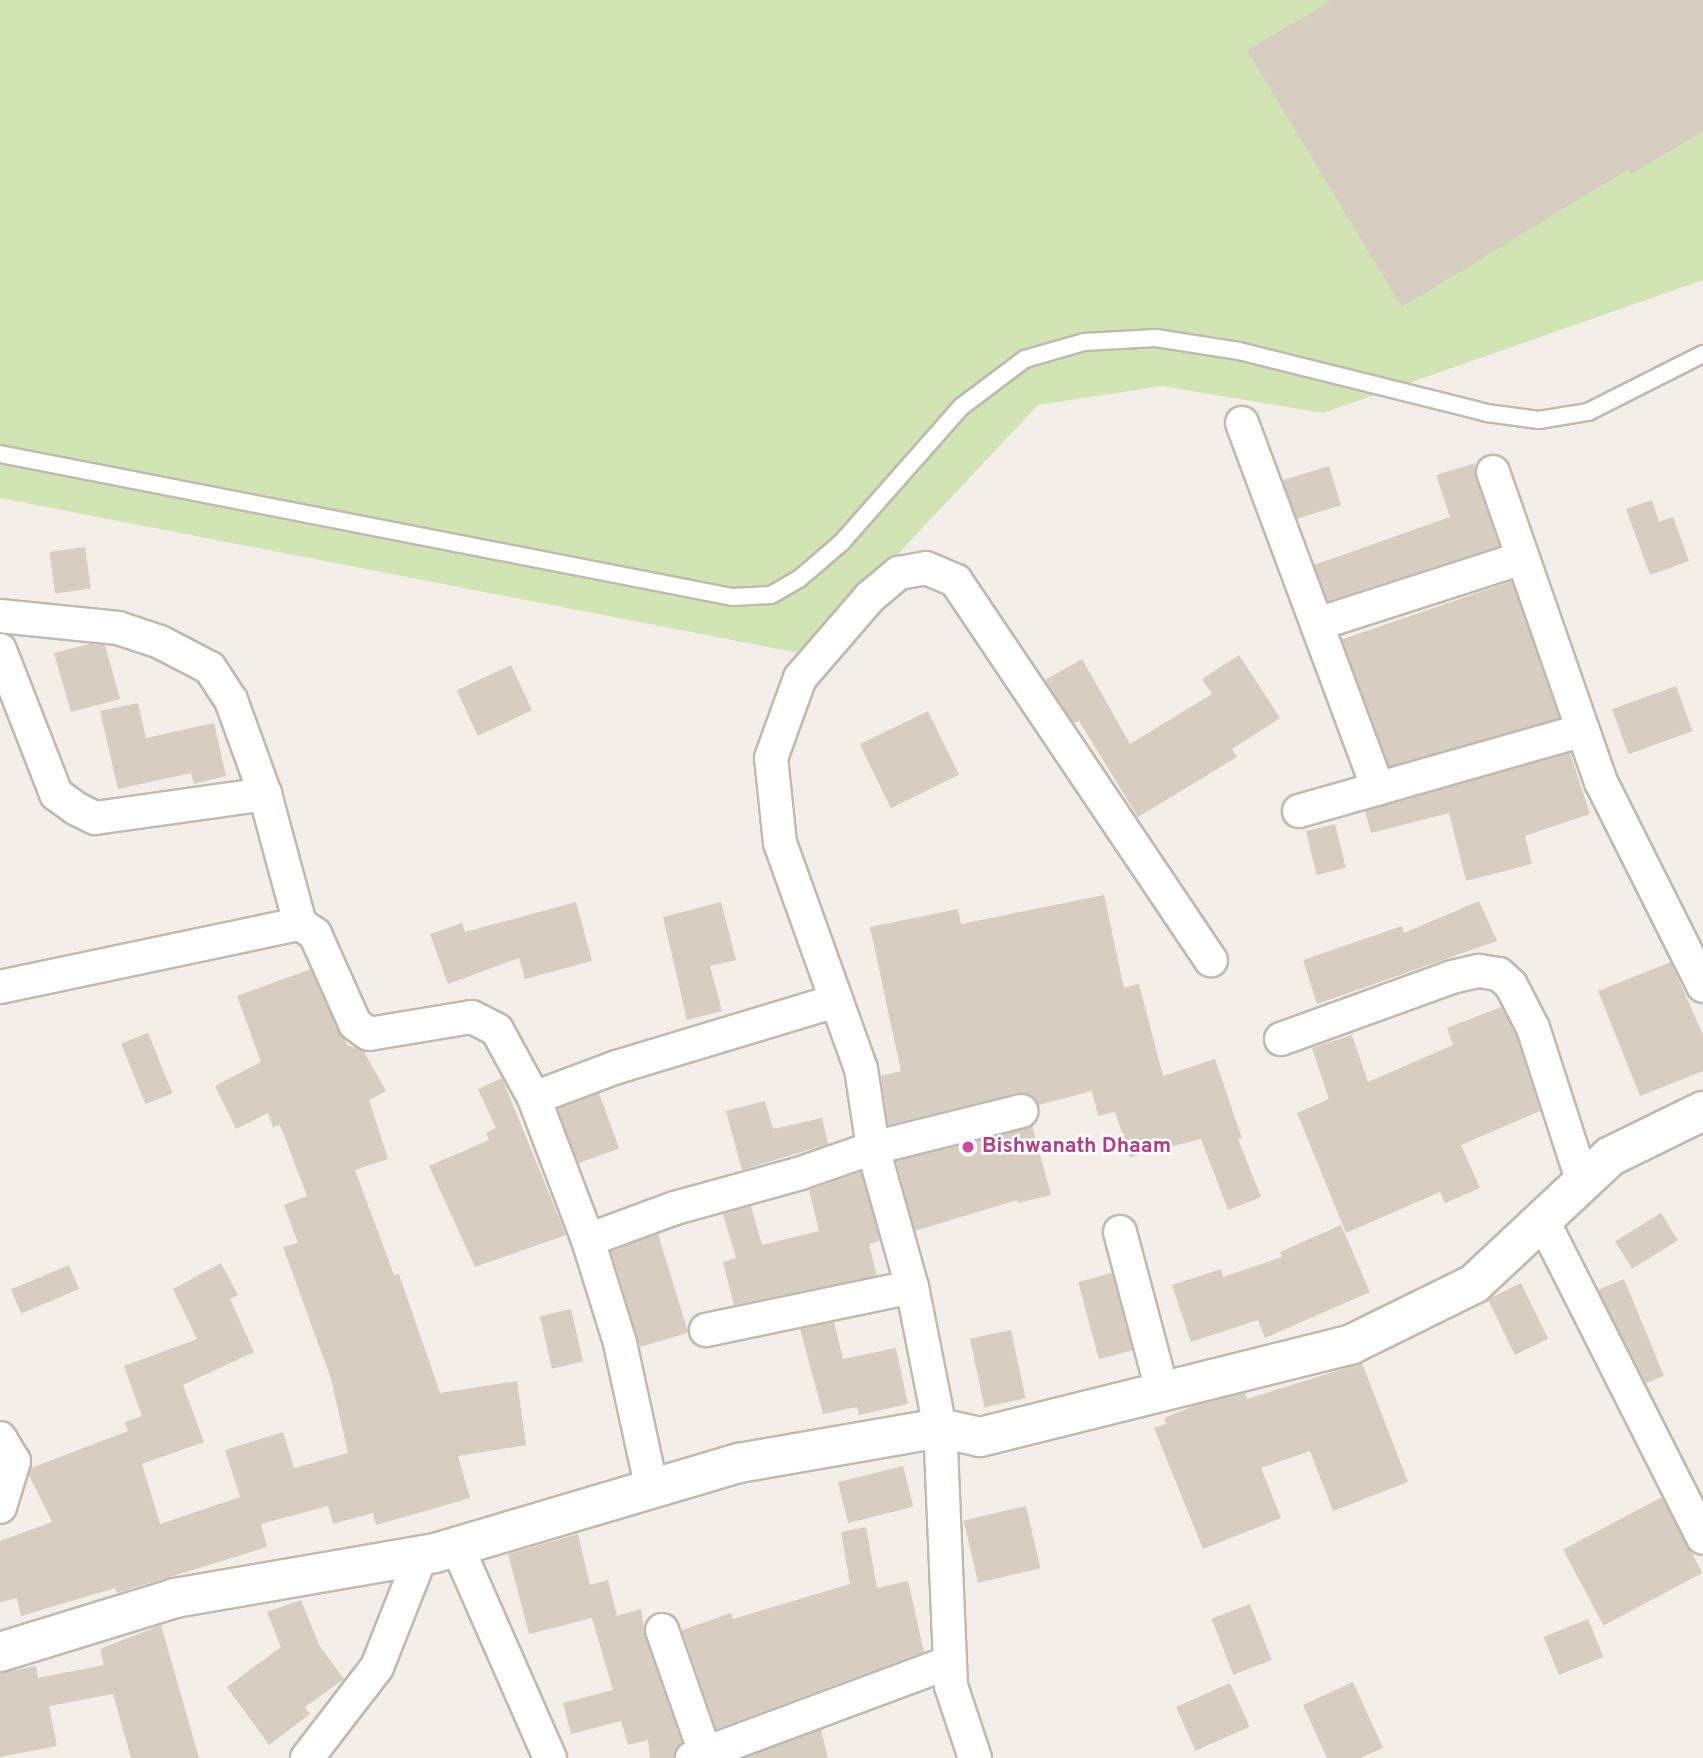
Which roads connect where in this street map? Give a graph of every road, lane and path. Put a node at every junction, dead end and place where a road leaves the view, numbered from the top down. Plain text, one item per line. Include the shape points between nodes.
1 (1703, 354) edge
2 (1242, 423) dead end
3 (0, 454) edge
4 (1493, 472) dead end
5 (1523, 558) junction
6 (0, 616) edge
7 (1317, 624) junction
8 (0, 650) edge
9 (1583, 730) junction
10 (1378, 788) junction
11 (265, 793) junction
12 (1299, 811) dead end
13 (300, 924) junction
14 (1212, 960) dead end
15 (1703, 986) edge
16 (0, 988) edge
17 (836, 1001) junction
18 (1281, 1039) dead end
19 (534, 1098) junction
20 (1021, 1111) dead end
21 (1703, 1111) edge
22 (873, 1148) junction
23 (1583, 1182) junction
24 (1542, 1219) junction
25 (1120, 1232) dead end
26 (588, 1240) junction
27 (912, 1287) junction
28 (706, 1330) dead end
29 (1164, 1394) junction
30 (940, 1428) junction
31 (0, 1438) edge
32 (652, 1490) junction
33 (0, 1507) edge
34 (1703, 1538) edge
35 (456, 1544) junction
36 (421, 1556) junction
37 (662, 1630) dead end
38 (0, 1652) edge
39 (950, 1662) junction
40 (699, 1756) edge
41 (307, 1758) edge
42 (550, 1758) edge
43 (975, 1758) edge

1 - 3 lane via 1588,412 1539,420 1487,413 1239,351 1156,338 1084,342 1025,359 961,407 842,542 799,579 771,595 732,597
2 - 7 street
4 - 5 street
5 - 7 street
5 - 9 street
6 - 11 street via 118,628 160,642 211,668 231,700
7 - 10 street
8 - 11 street via 56,794 77,809 95,818
9 - 10 street
9 - 15 street via 1607,794
10 - 12 street
11 - 13 street
13 - 16 street
13 - 19 street via 315,934 355,1024 369,1034 472,1017 497,1030
14 - 17 street via 957,581 926,568 899,573 870,597 800,678 771,758 780,843
17 - 19 street via 617,1067
17 - 22 street via 861,1069
18 - 23 street via 1452,977 1479,971 1499,974 1511,985 1533,1028
19 - 26 street
20 - 22 street
21 - 23 street via 1611,1156
22 - 26 street via 675,1208
22 - 27 street
23 - 24 street
24 - 29 street via 1474,1283 1352,1343
24 - 34 street
25 - 29 street
26 - 32 street via 620,1343
27 - 28 street
27 - 30 street
29 - 30 street via 980,1437
30 - 32 street via 740,1464
30 - 39 street
31 - 33 street via 14,1461
32 - 35 street
35 - 36 street
35 - 42 street
36 - 38 street via 175,1598
36 - 41 street via 377,1667
37 - 40 street
39 - 40 street
39 - 43 street via 951,1686

